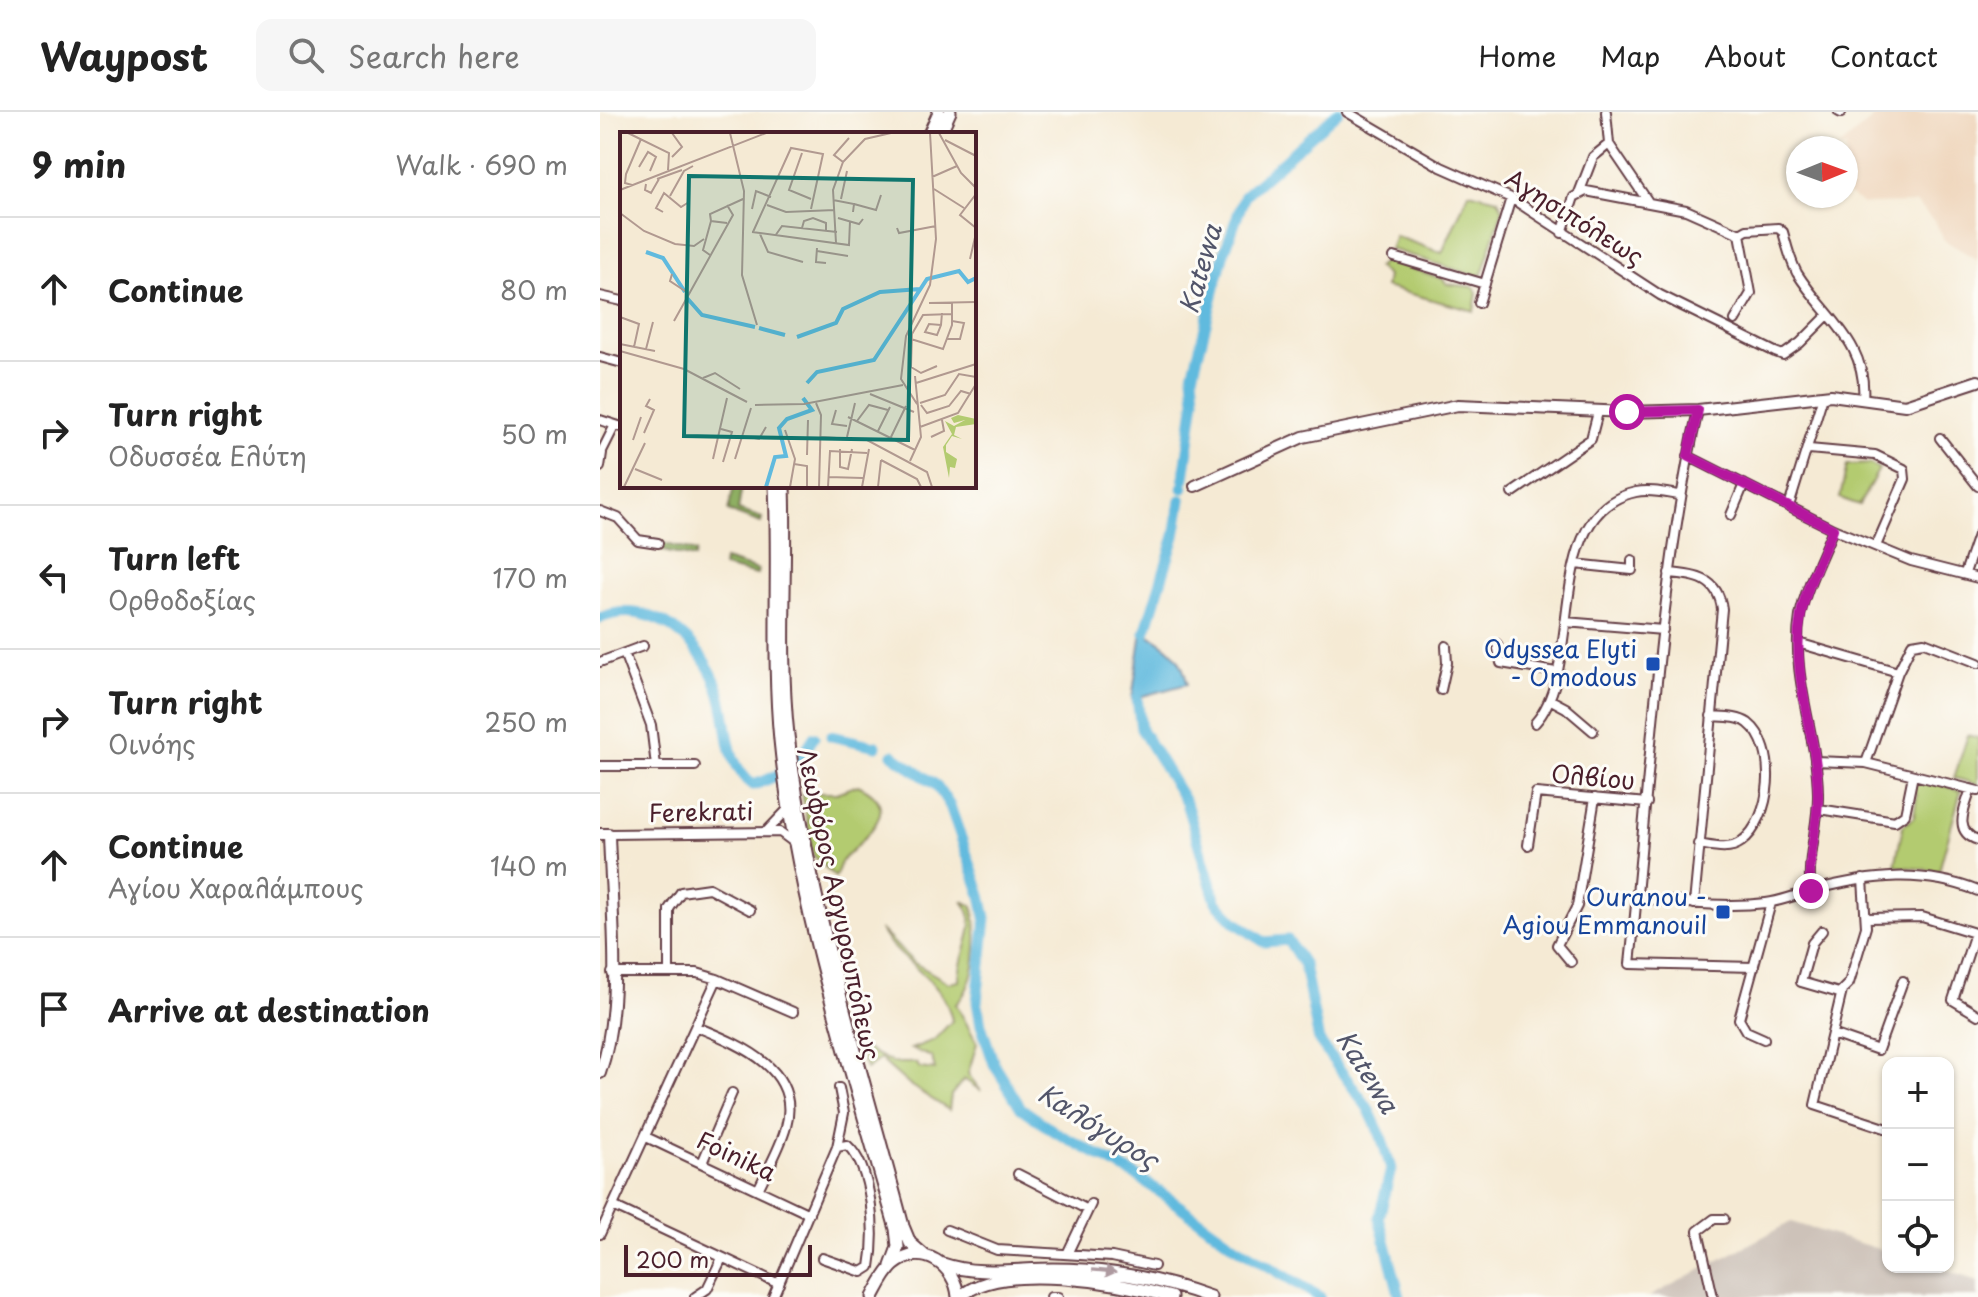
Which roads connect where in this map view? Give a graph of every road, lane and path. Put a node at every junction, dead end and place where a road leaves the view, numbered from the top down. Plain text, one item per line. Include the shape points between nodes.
1 (939, 112) edge
2 (950, 112) edge
3 (1347, 112) edge
4 (1606, 112) edge
5 (1357, 116) edge
6 (930, 132) edge
7 (941, 132) edge
8 (1609, 144) junction
9 (1579, 193) junction
10 (1511, 198) junction
11 (1647, 200) junction
12 (1562, 233) junction
13 (1740, 234) junction
14 (1394, 257) dead end
15 (1485, 284) junction
16 (600, 296) edge
17 (620, 301) edge
18 (1479, 303) dead end
19 (1828, 315) junction
20 (1735, 320) dead end
21 (600, 357) edge
22 (620, 362) edge
23 (1978, 381) edge
24 (1823, 396) junction
25 (1863, 400) junction
26 (1698, 410) junction
27 (1598, 412) junction
28 (600, 420) edge
29 (619, 426) edge
30 (1940, 438) dead end
31 (1809, 449) junction
32 (601, 454) edge
33 (1688, 456) junction
34 (600, 467) edge
35 (1744, 484) junction
36 (1195, 486) dead end
37 (1978, 486) edge
38 (775, 488) edge
39 (784, 488) edge
40 (1512, 493) dead end
41 (1679, 495) junction
42 (1789, 506) junction
43 (600, 511) edge
44 (1731, 515) dead end
45 (1833, 529) junction
46 (1978, 535) edge
47 (658, 543) dead end
48 (1876, 546) junction
49 (1632, 560) dead end
50 (1575, 564) junction
51 (1669, 573) junction
52 (1965, 573) junction
53 (1978, 578) edge
54 (1565, 622) junction
55 (1663, 630) junction
56 (1798, 643) junction
57 (1497, 644) dead end
58 (643, 646) dead end
59 (1446, 646) dead end
60 (624, 653) junction
61 (600, 662) edge
62 (1978, 663) edge
63 (1556, 672) junction
64 (1898, 672) junction
65 (1441, 690) dead end
66 (1551, 700) junction
67 (1711, 716) junction
68 (1535, 723) dead end
69 (1593, 731) dead end
70 (784, 738) junction
71 (1815, 761) junction
72 (1866, 763) junction
73 (600, 766) edge
74 (656, 766) junction
75 (695, 766) dead end
76 (1913, 775) junction
77 (1974, 790) edge
78 (1595, 798) junction
79 (794, 802) junction
80 (1647, 803) junction
81 (1819, 809) junction
82 (767, 831) junction
83 (604, 834) edge
84 (1978, 840) edge
85 (1698, 844) junction
86 (1528, 845) dead end
87 (798, 846) junction
88 (1863, 879) junction
89 (1811, 891) junction
90 (1978, 891) edge
91 (1637, 898) junction
92 (1771, 903) junction
93 (1694, 904) junction
94 (750, 910) dead end
95 (1867, 918) junction
96 (1822, 931) dead end
97 (1976, 934) edge
98 (1571, 962) dead end
99 (1754, 967) junction
100 (612, 973) junction
101 (669, 973) junction
102 (717, 979) junction
103 (1903, 981) dead end
104 (1842, 991) junction
105 (793, 1012) dead end
106 (1978, 1015) edge
107 (697, 1027) junction
108 (1832, 1034) junction
109 (1764, 1039) dead end
110 (600, 1073) edge
111 (839, 1088) dead end
112 (732, 1093) dead end
113 (1882, 1127) edge
114 (646, 1137) junction
115 (837, 1147) junction
116 (702, 1163) junction
117 (1018, 1174) dead end
118 (758, 1190) junction
119 (613, 1206) junction
120 (809, 1214) junction
121 (1724, 1219) dead end
122 (900, 1227) junction
123 (947, 1230) dead end
124 (600, 1234) edge
125 (1068, 1252) junction
126 (925, 1256) junction
127 (722, 1258) junction
128 (822, 1258) dead end
129 (943, 1264) junction
130 (891, 1266) junction
131 (1154, 1266) dead end
132 (882, 1281) junction
133 (779, 1284) junction
134 (695, 1297) edge
135 (773, 1297) edge
136 (873, 1297) edge
137 (880, 1297) edge
138 (959, 1297) edge
139 (1051, 1297) edge
140 (1058, 1297) edge
141 (1171, 1297) edge
142 (1210, 1297) edge
143 (1713, 1297) edge

1 - 6 main road
2 - 7 main road
3 - 5 street, Αγησιπόλεως
4 - 8 street
5 - 10 street, Αγησιπόλεως via 1441,167
8 - 9 street via 1593,157
8 - 11 street
9 - 11 street
9 - 12 street
10 - 12 street, Αγησιπόλεως
10 - 15 street
11 - 13 street via 1703,214
12 - 19 street, Αγησιπόλεως via 1660,295 1783,355
13 - 19 street via 1778,228 1783,232 1796,271
13 - 20 street via 1751,293
14 - 15 street
15 - 18 street
16 - 17 street
19 - 25 street via 1863,364
21 - 22 street
23 - 25 street via 1905,405
24 - 25 street
24 - 26 street
24 - 31 street
26 - 27 street
26 - 33 street
27 - 36 street via 1458,405 1303,437
27 - 40 street via 1591,439
28 - 29 street
29 - 32 street
30 - 37 street
31 - 42 street
31 - 48 street via 1875,455 1904,469 1905,479
32 - 34 street
33 - 35 street
33 - 41 street
35 - 42 street
35 - 44 street
38 - 70 main road, Λεωφόρος Αργυρουπόλεως via 776,678
39 - 70 main road, Λεωφόρος Αργυρουπόλεως
41 - 50 street via 1635,492 1610,505 1583,537
41 - 51 street
42 - 45 street
43 - 47 street via 618,518 638,540
45 - 48 street
45 - 56 street via 1803,604
46 - 52 street
48 - 52 street via 1911,561
49 - 50 street via 1632,570
50 - 54 street
51 - 55 street
51 - 67 street via 1703,578 1719,595
52 - 53 street
54 - 55 street
54 - 63 street
55 - 80 street
56 - 64 street
56 - 71 street
57 - 63 street via 1501,663
58 - 60 street
59 - 65 street
60 - 61 street
60 - 74 street via 651,725
62 - 64 street via 1924,642 1909,647
63 - 66 street
64 - 72 street
66 - 68 street
66 - 69 street
67 - 85 street
67 - 85 street via 1748,723 1759,736 1768,774 1755,824 1741,842 1727,848
70 - 79 main road, Λεωφόρος Αργυρουπόλεως
71 - 72 street
71 - 81 street
72 - 76 street
73 - 74 street
74 - 75 street
76 - 77 street
76 - 81 street via 1907,810 1900,819
77 - 84 street via 1962,823 1966,834
78 - 80 street, Ολβίου
78 - 86 street, Ολβίου via 1536,793
78 - 98 street via 1577,906 1557,945
79 - 82 street, Ferekrati
79 - 87 main road, Λεωφόρος Αργυρουπόλεως
79 - 122 main road, Λεωφόρος Αργυρουπόλεως via 835,949
80 - 91 street
81 - 89 street via 1809,870
82 - 83 street, Ferekrati
82 - 87 street via 789,836
83 - 100 street
85 - 93 street
87 - 122 main road, Λεωφόρος Αργυρουπόλεως via 832,1001
88 - 89 street
88 - 90 street via 1918,876
88 - 95 street
89 - 92 street
91 - 93 street
91 - 99 street via 1630,964
92 - 93 street
92 - 99 street
94 - 101 street via 709,888 681,892 669,909
95 - 97 street via 1922,917
95 - 104 street via 1849,983
96 - 104 street via 1812,943 1801,982
97 - 106 street via 1953,1000
99 - 109 street via 1739,1019 1746,1031
100 - 101 street
100 - 110 street via 610,1035
101 - 102 street
102 - 105 street
102 - 107 street
103 - 108 street via 1878,1050
104 - 108 street
107 - 114 street
107 - 118 street via 755,1053 783,1089 787,1123
108 - 113 street via 1815,1105
111 - 115 street via 844,1113
112 - 116 street
114 - 116 street, Foinika
114 - 119 street
115 - 120 street
115 - 128 street via 847,1145 857,1153 872,1212 874,1246 870,1267 862,1272
116 - 118 street, Foinika
117 - 125 street via 1089,1207
118 - 120 street, Foinika
119 - 124 street
119 - 127 street
120 - 133 street
121 - 143 street via 1714,1219 1698,1231
122 - 126 main road
122 - 130 main road
123 - 125 street via 997,1250
125 - 131 street
126 - 129 main road
126 - 130 main road
127 - 133 street
127 - 134 street via 707,1289
129 - 138 main road
129 -> 142 main road via 968,1270 1114,1272
130 - 132 main road
132 - 136 main road
132 - 137 main road
133 - 135 street
138 - 141 main road via 986,1281 1050,1279 1117,1284
139 - 140 street

